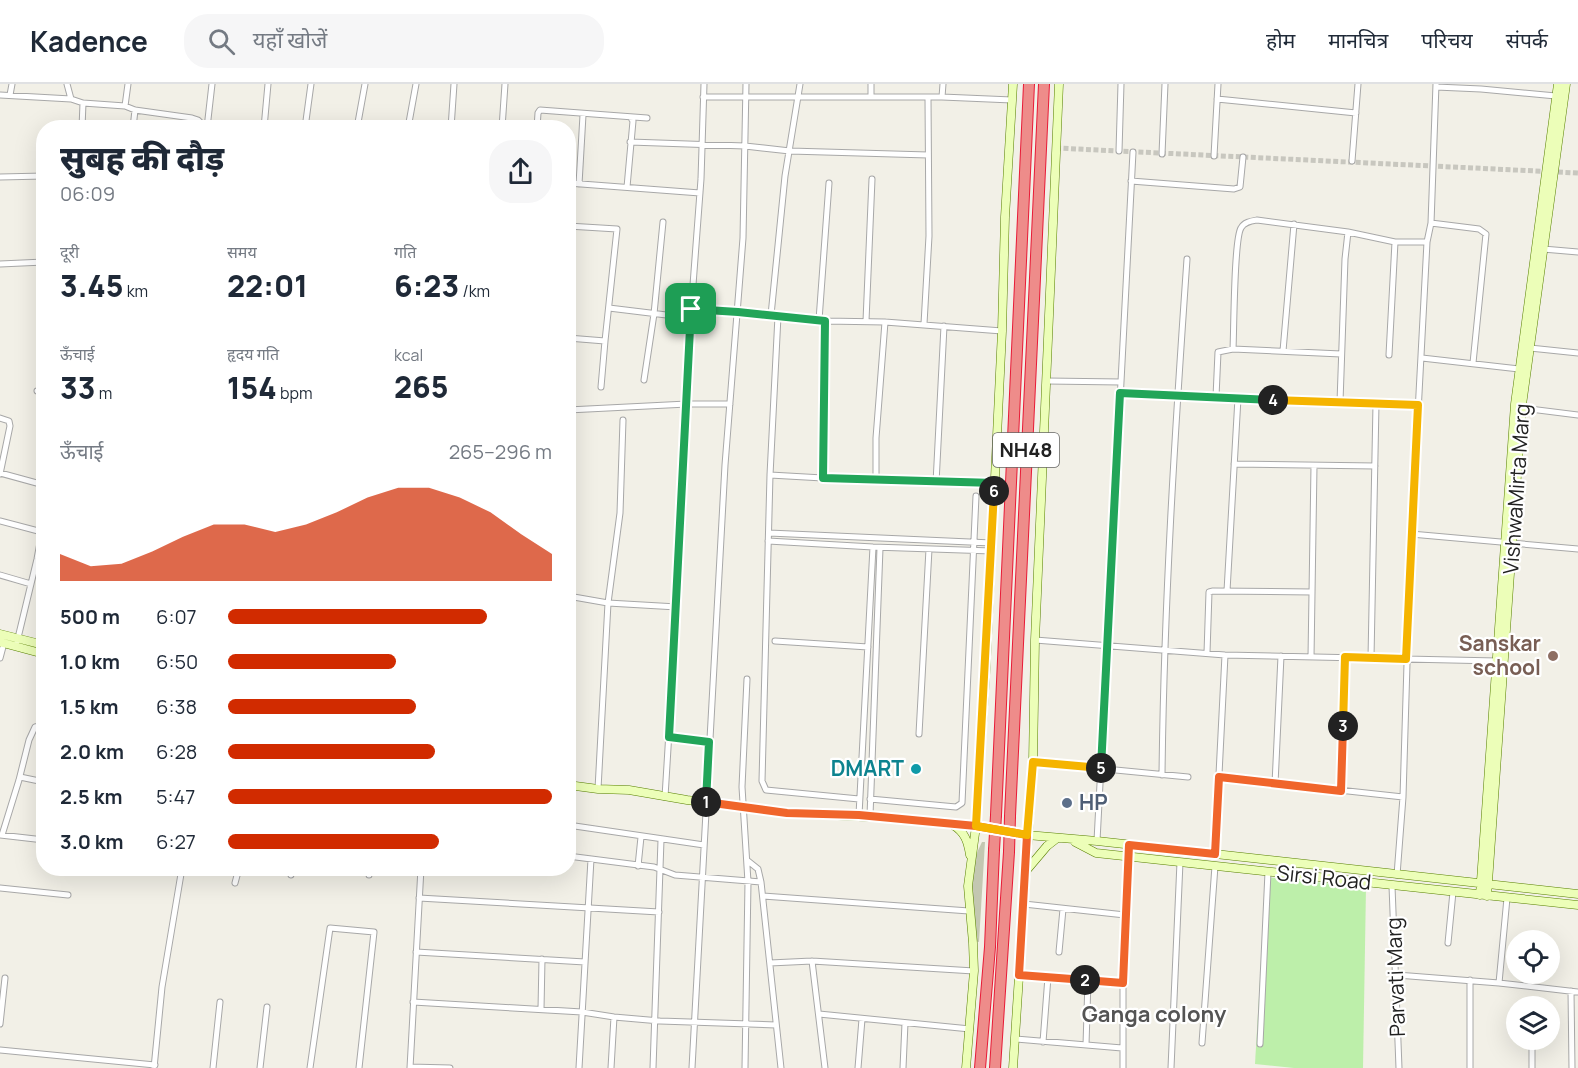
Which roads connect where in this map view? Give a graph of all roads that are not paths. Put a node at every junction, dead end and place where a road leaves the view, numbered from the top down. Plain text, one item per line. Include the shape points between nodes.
1 (12, 84) edge
2 (67, 84) edge
3 (128, 84) edge
4 (212, 84) edge
5 (268, 84) edge
6 (311, 84) edge
7 (365, 84) edge
8 (416, 84) edge
9 (454, 84) edge
10 (505, 84) edge
11 (704, 84) edge
12 (747, 84) edge
13 (800, 84) edge
14 (871, 84) edge
15 (943, 84) edge
16 (1013, 84) edge
17 (1029, 84) edge
18 (1044, 84) edge
19 (1059, 84) edge
20 (1121, 84) edge
21 (1165, 84) edge
22 (1218, 84) edge
23 (1358, 84) edge
24 (1558, 84) edge
25 (1566, 84) edge
26 (1436, 85) edge
27 (1481, 86) edge
28 (0, 94) edge
29 (10, 95) junction
30 (1557, 96) junction
31 (703, 97) junction
32 (746, 97) junction
33 (871, 97) junction
34 (942, 97) junction
35 (798, 98) junction
36 (928, 98) junction
37 (71, 99) junction
38 (1217, 99) junction
39 (1012, 100) junction
40 (83, 103) junction
41 (125, 106) junction
42 (135, 110) junction
43 (1356, 113) junction
44 (583, 115) junction
45 (631, 118) junction
46 (647, 118) dead end
47 (82, 120) edge
48 (134, 120) edge
49 (198, 120) edge
50 (207, 120) edge
51 (265, 120) edge
52 (307, 120) edge
53 (358, 120) edge
54 (409, 120) edge
55 (452, 120) edge
56 (503, 120) edge
57 (538, 120) edge
58 (630, 142) junction
59 (702, 144) junction
60 (745, 146) junction
61 (789, 151) junction
62 (1119, 151) dead end
63 (1133, 152) dead end
64 (928, 154) junction
65 (1162, 154) dead end
66 (1214, 156) dead end
67 (1243, 157) dead end
68 (1352, 161) dead end
69 (36, 176) edge
70 (0, 177) edge
71 (872, 180) dead end
72 (1131, 181) junction
73 (829, 183) dead end
74 (576, 184) edge
75 (579, 184) junction
76 (627, 188) junction
77 (700, 193) junction
78 (663, 222) dead end
79 (1431, 223) junction
80 (1294, 224) junction
81 (576, 226) edge
82 (1348, 232) junction
83 (1395, 242) junction
84 (1427, 242) junction
85 (1543, 249) junction
86 (1578, 252) edge
87 (1187, 259) dead end
88 (36, 262) edge
89 (0, 264) edge
90 (609, 308) junction
91 (691, 309) junction
92 (738, 312) junction
93 (654, 314) junction
94 (771, 315) junction
95 (778, 316) junction
96 (691, 318) junction
97 (822, 321) junction
98 (866, 321) junction
99 (885, 322) junction
100 (924, 324) junction
101 (944, 326) junction
102 (1002, 331) junction
103 (576, 339) edge
104 (605, 341) junction
105 (1530, 348) junction
106 (1233, 349) junction
107 (1283, 351) junction
108 (1578, 353) edge
109 (1341, 354) junction
110 (1389, 355) dead end
111 (1422, 358) junction
112 (1473, 363) junction
113 (1520, 369) junction
114 (644, 380) dead end
115 (1047, 381) junction
116 (1121, 382) junction
117 (601, 387) dead end
118 (1120, 393) junction
119 (1178, 396) junction
120 (1216, 397) junction
121 (1238, 398) junction
122 (1340, 402) junction
123 (687, 404) junction
124 (730, 404) junction
125 (1376, 404) junction
126 (1418, 405) junction
127 (1522, 408) junction
128 (576, 410) edge
129 (1578, 415) edge
130 (0, 418) edge
131 (623, 420) dead end
132 (1234, 464) junction
133 (1314, 466) junction
134 (1375, 466) junction
135 (0, 474) edge
136 (770, 476) junction
137 (823, 478) junction
138 (876, 481) junction
139 (36, 483) edge
140 (936, 483) junction
141 (995, 483) junction
142 (976, 496) dead end
143 (0, 521) edge
144 (36, 530) edge
145 (769, 533) junction
146 (1412, 534) junction
147 (768, 541) junction
148 (974, 542) junction
149 (1509, 543) junction
150 (992, 547) junction
151 (873, 548) junction
152 (880, 548) junction
153 (929, 549) junction
154 (1578, 549) edge
155 (973, 551) junction
156 (36, 560) edge
157 (0, 575) edge
158 (31, 584) junction
159 (1227, 591) junction
160 (1312, 592) junction
161 (576, 597) edge
162 (608, 603) junction
163 (676, 607) junction
164 (0, 634) edge
165 (1035, 640) junction
166 (775, 641) dead end
167 (17, 642) junction
168 (2, 643) edge
169 (36, 644) edge
170 (1107, 645) junction
171 (868, 647) junction
172 (36, 650) edge
173 (1165, 650) junction
174 (1207, 653) junction
175 (1225, 655) junction
176 (1281, 656) junction
177 (1311, 657) junction
178 (1345, 657) junction
179 (0, 658) edge
180 (1371, 658) junction
181 (1406, 659) junction
182 (1497, 661) junction
183 (747, 679) dead end
184 (36, 727) edge
185 (919, 734) dead end
186 (669, 737) junction
187 (709, 742) junction
188 (1033, 762) junction
189 (1101, 769) junction
190 (1162, 775) junction
191 (20, 777) junction
192 (1188, 777) dead end
193 (1219, 777) junction
194 (36, 780) edge
195 (1275, 784) junction
196 (576, 786) edge
197 (598, 789) junction
198 (1341, 791) junction
199 (665, 797) junction
200 (1403, 798) junction
201 (859, 799) junction
202 (870, 799) junction
203 (706, 802) junction
204 (744, 806) junction
205 (859, 815) junction
206 (870, 816) junction
207 (948, 823) junction
208 (576, 826) edge
209 (976, 826) junction
210 (1, 835) edge
211 (1027, 835) junction
212 (641, 837) junction
213 (36, 839) edge
214 (1056, 839) junction
215 (661, 840) junction
216 (1073, 840) junction
217 (1097, 841) junction
218 (704, 845) junction
219 (1129, 845) junction
220 (1215, 854) junction
221 (1128, 856) junction
222 (576, 857) edge
223 (591, 859) junction
224 (971, 859) junction
225 (748, 861) junction
226 (1180, 862) junction
227 (638, 866) junction
228 (1215, 866) junction
229 (660, 869) junction
230 (1025, 872) junction
231 (1268, 872) junction
232 (1397, 875) junction
233 (181, 876) edge
234 (237, 876) edge
235 (420, 876) edge
236 (702, 877) junction
237 (748, 882) junction
238 (761, 882) junction
239 (235, 883) dead end
240 (1484, 884) junction
241 (1392, 886) junction
242 (0, 888) edge
243 (1453, 892) junction
244 (1578, 894) edge
245 (68, 895) dead end
246 (763, 896) junction
247 (1484, 896) junction
248 (419, 898) junction
249 (1507, 898) junction
250 (1024, 904) junction
251 (1578, 905) edge
252 (588, 908) junction
253 (1063, 909) junction
254 (969, 911) junction
255 (659, 912) junction
256 (1125, 915) junction
257 (1448, 943) dead end
258 (416, 952) junction
259 (1059, 952) dead end
260 (542, 959) junction
261 (812, 961) junction
262 (585, 962) junction
263 (771, 963) junction
264 (974, 971) junction
265 (1019, 975) junction
266 (1397, 975) junction
267 (1048, 977) junction
268 (5, 978) dead end
269 (1088, 980) junction
270 (1470, 980) junction
271 (1123, 983) junction
272 (1499, 983) junction
273 (1575, 992) edge
274 (220, 1002) dead end
275 (413, 1002) junction
276 (267, 1007) dead end
277 (541, 1009) junction
278 (582, 1012) junction
279 (819, 1014) junction
280 (614, 1017) junction
281 (862, 1019) junction
282 (655, 1020) junction
283 (694, 1022) junction
284 (905, 1023) junction
285 (0, 1024) edge
286 (745, 1024) junction
287 (776, 1025) junction
288 (970, 1029) junction
289 (1015, 1039) junction
290 (1043, 1042) junction
291 (1202, 1043) dead end
292 (1260, 1044) dead end
293 (1086, 1045) junction
294 (1122, 1048) junction
295 (0, 1050) edge
296 (1532, 1050) edge
297 (154, 1066) edge
298 (213, 1068) edge
299 (260, 1068) edge
300 (310, 1068) edge
301 (359, 1068) edge
302 (410, 1068) edge
303 (450, 1068) edge
304 (579, 1068) edge
305 (611, 1068) edge
306 (653, 1068) edge
307 (692, 1068) edge
308 (744, 1068) edge
309 (781, 1068) edge
310 (825, 1068) edge
311 (858, 1068) edge
312 (903, 1068) edge
313 (966, 1068) edge
314 (980, 1068) edge
315 (995, 1068) edge
316 (1012, 1068) edge
317 (1123, 1068) edge
318 (1170, 1068) edge
319 (1399, 1068) edge
320 (1470, 1068) edge
321 (1532, 1068) edge
322 (1572, 1068) edge

1 - 29 street
2 - 37 street
3 - 41 street
4 - 50 street
5 - 51 street
6 - 52 street
7 - 53 street
8 - 54 street
9 - 55 street
10 - 56 street
11 - 31 street
12 - 32 street
13 - 35 street
14 - 33 street
15 - 34 street
16 - 39 street
17 - 314 highway, NH48, bridge via 990,947
18 - 315 highway, NH48, bridge via 1010,852
19 - 115 street
20 - 62 street
21 - 65 street
22 - 38 street
23 - 43 street
24 - 30 street, VishwaMirta Marg
25 - 85 street, VishwaMirta Marg
26 - 27 street
26 - 79 street
27 - 30 street
28 - 29 street
29 - 37 street
30 - 113 street, VishwaMirta Marg
31 - 32 street
31 - 59 street
32 - 35 street
32 - 60 street
33 - 35 street
33 - 36 street
34 - 36 street
34 - 39 street
35 - 61 street
36 - 64 street
37 - 40 street
38 - 43 street
38 - 66 street
39 - 102 street
40 - 41 street
40 - 47 street
41 - 42 street
42 - 48 street
42 - 49 street
43 - 68 street
44 - 45 street
44 - 57 street via 540,110
44 - 75 street
45 - 46 street
45 - 58 street
58 - 59 street
58 - 76 street
59 - 60 street
59 - 77 street
60 - 61 street
60 - 92 street
61 - 64 street
61 - 94 street
63 - 72 street
64 - 100 street
67 - 72 street via 1240,187 1234,189
69 - 70 street
71 - 98 street
72 - 116 street
73 - 97 street
74 - 75 street
75 - 76 street
76 - 77 street
77 - 91 street
78 - 93 street
79 - 84 street
79 - 112 street via 1486,234
80 - 82 street
80 - 106 street via 1257,220 1240,229
80 - 107 street
81 - 90 street via 616,229
82 - 83 street
82 - 109 street
83 - 84 street
83 - 110 street
84 - 111 street
85 - 86 street
85 - 105 street, VishwaMirta Marg
87 - 119 street
88 - 89 street
90 - 93 street
90 - 104 street
91 - 92 street
91 - 96 street
92 - 94 street
92 - 124 street
93 - 96 street
93 - 114 street
94 - 95 street
95 - 97 street
95 - 136 street
96 - 123 street
97 - 98 street
97 - 137 street
98 - 99 street
99 - 100 street
99 - 138 street
100 - 101 street
101 - 102 street
101 - 140 street
102 - 141 street
103 - 104 street
104 - 117 street
105 - 108 street
105 - 127 street, VishwaMirta Marg
106 - 107 street
106 - 120 street via 1218,352
107 - 109 street
109 - 122 street
111 - 112 street
111 - 126 street
112 - 113 street
113 - 149 street, VishwaMirta Marg
115 - 116 street
115 - 165 street
116 - 118 street
118 - 119 street
118 - 170 street
119 - 120 street
119 - 173 street
120 - 121 street
121 - 122 street
121 - 132 street
122 - 125 street
123 - 124 street
123 - 128 street
123 - 163 street
124 - 187 street
125 - 126 street
125 - 134 street
126 - 146 street
127 - 129 street
127 - 149 street, VishwaMirta Marg
130 - 135 street via 9,421 10,426
131 - 162 street via 620,513
132 - 133 street
132 - 159 street
133 - 134 street
133 - 160 street
134 - 180 street
135 - 139 street
136 - 137 street
136 - 145 street
137 - 138 street
138 - 140 street
140 - 141 street
141 - 150 street
142 - 148 street
143 - 144 street
145 - 147 street
145 - 148 street
146 - 149 street
146 - 181 street
147 - 151 street
147 - 201 street via 763,787
148 - 150 street
148 - 155 street
149 - 154 street
149 - 182 street, VishwaMirta Marg
149 - 240 street, VishwaMirta Marg
150 - 155 street
150 - 209 street
151 - 152 street
151 - 171 street
152 - 153 street
152 - 202 street
153 - 155 street
153 - 185 street
155 - 202 street via 962,803 956,807
156 - 158 street
157 - 158 street
158 - 167 street
159 - 160 street
159 - 174 street via 1213,591 1207,596
160 - 177 street
161 - 162 street
162 - 163 street
162 - 197 street
163 - 186 street
164 - 167 street
165 - 170 street
165 - 188 street
166 - 171 street
167 - 168 street
167 - 169 street
167 - 172 street
168 - 179 street
170 - 173 street
170 - 189 street
171 - 201 street
173 - 174 street
173 - 190 street
174 - 175 street
175 - 176 street
175 - 193 street
176 - 177 street
176 - 195 street
177 - 178 street
178 - 180 street
178 - 198 street
180 - 181 street
181 - 182 street
181 - 200 street
182 - 240 street, VishwaMirta Marg
183 - 204 street
184 - 191 street
186 - 187 street
186 - 199 street
187 - 203 street
188 - 189 street
188 - 211 street
189 - 190 street
189 - 217 street
190 - 192 street
191 - 194 street
191 - 210 street
193 - 195 street
193 - 220 street
195 - 198 street
196 - 197 street, Sirsi Road
197 - 199 street, Sirsi Road
198 - 200 street
199 - 203 street, Sirsi Road
200 - 232 street
201 - 205 street
202 - 206 street
203 - 204 street, Sirsi Road
203 - 218 street
204 - 205 street, Sirsi Road via 787,813
204 - 225 street
205 - 206 street, Sirsi Road
206 - 207 street, Sirsi Road
207 - 209 street, Sirsi Road
207 - 224 street via 966,837
208 - 212 street
209 - 211 street, Sirsi Road
209 - 224 street
210 - 213 street
211 - 214 street, Sirsi Road
211 - 230 street
212 - 215 street
212 - 227 street
214 - 216 street, Sirsi Road
214 - 230 street
215 - 218 street
215 - 229 street
216 - 217 street, Sirsi Road
216 - 221 street, Sirsi Road via 1096,853
217 - 219 street, Sirsi Road
218 - 236 street
219 - 220 street, Sirsi Road
219 - 221 street
220 - 232 street, Sirsi Road
221 - 226 street, Sirsi Road
221 - 256 street
222 - 223 street
223 - 227 street
223 - 252 street
224 - 254 street
225 - 237 street
225 - 238 street via 758,869
226 - 228 street, Sirsi Road
226 - 318 street
227 - 229 street
228 - 231 street, Sirsi Road
228 - 291 street
229 - 236 street via 675,875
229 - 255 street
230 - 250 street
231 - 241 street, Sirsi Road
231 - 292 street
232 - 240 street, Sirsi Road
233 - 297 street via 162,987
234 - 239 street
235 - 248 street
236 - 237 street
236 - 283 street
237 - 238 street
237 - 286 street
238 - 246 street
240 - 244 street, Sirsi Road
240 - 247 street, VishwaMirta Marg
241 - 243 street, Sirsi Road
241 - 266 street, Parvati Marg
242 - 245 street
243 - 247 street, Sirsi Road
243 - 257 street
246 - 254 street
246 - 263 street
247 - 249 street, Sirsi Road
248 - 252 street
248 - 258 street
249 - 251 street, Sirsi Road
249 - 272 street
250 - 253 street
250 - 265 street
252 - 255 street
252 - 262 street
253 - 256 street
253 - 259 street
254 - 264 street
255 - 282 street
256 - 271 street
258 - 260 street
258 - 275 street
260 - 262 street
260 - 277 street
261 - 263 street
261 - 264 street
261 - 279 street
262 - 278 street
263 - 287 street
264 - 288 street
265 - 267 street
265 - 289 street
266 - 270 street
266 - 319 street, Parvati Marg
267 - 269 street
267 - 290 street
268 - 285 street
269 - 271 street
269 - 293 street
270 - 272 street
270 - 320 street
271 - 294 street
272 - 273 street
273 - 322 street
274 - 298 street
275 - 277 street
275 - 302 street
276 - 299 street
277 - 278 street
278 - 280 street
278 - 304 street
279 - 281 street
279 - 310 street
280 - 282 street
280 - 305 street
281 - 284 street
281 - 311 street
282 - 283 street
282 - 306 street
283 - 286 street
283 - 307 street
284 - 288 street
284 - 312 street
286 - 287 street
286 - 308 street
287 - 309 street
288 - 313 street
289 - 290 street
289 - 316 street
290 - 293 street
293 - 294 street
294 - 317 street
295 - 297 street
296 - 321 street
300 - 301 street via 330,928 374,932
302 - 303 street

